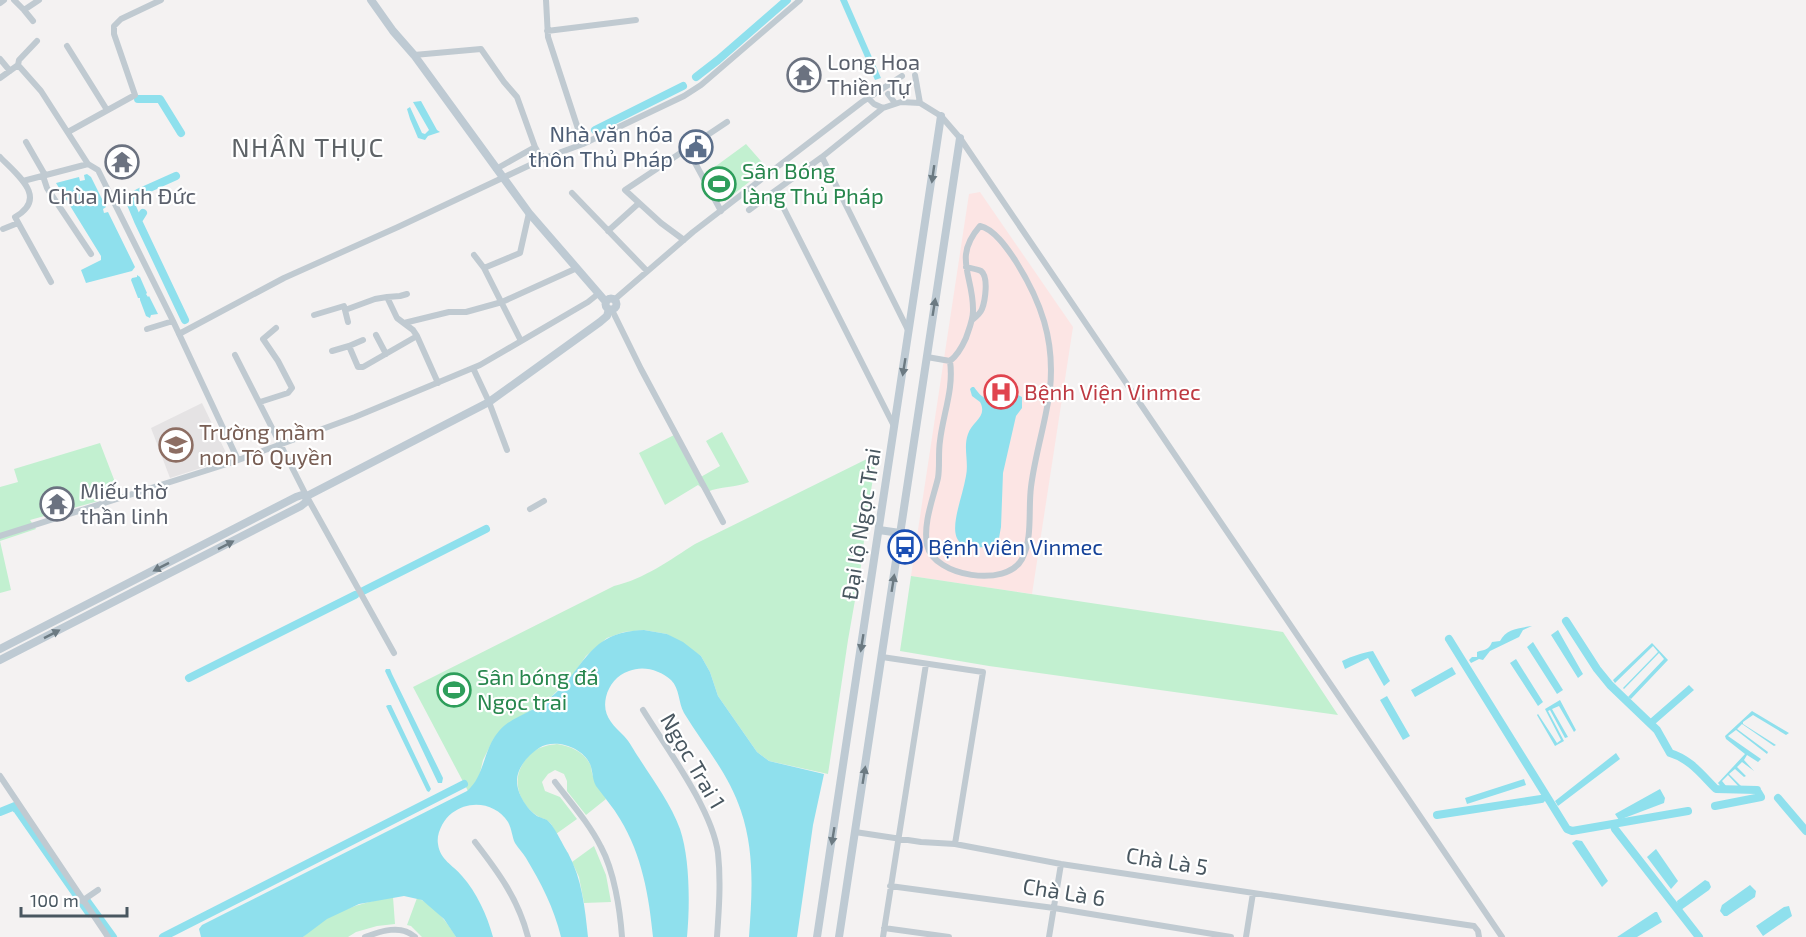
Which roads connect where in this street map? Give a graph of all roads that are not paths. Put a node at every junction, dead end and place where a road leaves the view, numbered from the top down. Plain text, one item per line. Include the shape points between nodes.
1 (4, 0) edge
2 (14, 0) edge
3 (39, 0) edge
4 (161, 0) edge
5 (371, 0) edge
6 (546, 0) edge
7 (800, 0) edge
8 (0, 3) edge
9 (24, 10) junction
10 (636, 20) dead end
11 (33, 21) dead end
12 (547, 32) junction
13 (37, 40) dead end
14 (68, 46) dead end
15 (414, 55) junction
16 (0, 59) edge
17 (18, 65) junction
18 (10, 71) junction
19 (915, 75) dead end
20 (902, 76) dead end
21 (0, 78) edge
22 (888, 94) dead end
23 (867, 98) junction
24 (895, 103) junction
25 (920, 104) junction
26 (883, 108) junction
27 (107, 110) junction
28 (941, 116) junction
29 (727, 122) dead end
30 (68, 132) junction
31 (960, 138) junction
32 (26, 142) dead end
33 (583, 144) junction
34 (535, 147) junction
35 (687, 147) junction
36 (822, 157) junction
37 (545, 158) junction
38 (1, 159) edge
39 (88, 164) junction
40 (495, 169) junction
41 (44, 175) junction
42 (503, 178) junction
43 (23, 181) junction
44 (775, 191) junction
45 (572, 193) dead end
46 (639, 203) junction
47 (749, 210) dead end
48 (721, 211) junction
49 (529, 213) junction
50 (18, 223) junction
51 (3, 229) dead end
52 (608, 231) junction
53 (684, 240) junction
54 (91, 254) dead end
55 (474, 255) dead end
56 (966, 267) junction
57 (484, 268) junction
58 (577, 268) junction
59 (647, 271) junction
60 (51, 282) dead end
61 (407, 294) dead end
62 (598, 294) junction
63 (387, 297) junction
64 (502, 302) junction
65 (610, 305) junction
66 (345, 310) junction
67 (314, 315) dead end
68 (972, 320) junction
69 (173, 321) junction
70 (348, 322) dead end
71 (404, 323) junction
72 (276, 327) dead end
73 (147, 329) dead end
74 (909, 333) junction
75 (179, 334) junction
76 (376, 335) dead end
77 (417, 336) junction
78 (363, 340) dead end
79 (521, 341) junction
80 (349, 346) junction
81 (332, 351) dead end
82 (386, 354) junction
83 (235, 355) dead end
84 (927, 357) junction
85 (950, 361) junction
86 (472, 368) junction
87 (441, 382) junction
88 (260, 402) junction
89 (489, 402) junction
90 (894, 426) junction
91 (280, 444) junction
92 (507, 450) dead end
93 (238, 460) junction
94 (306, 496) junction
95 (544, 501) dead end
96 (530, 508) dead end
97 (723, 522) dead end
98 (879, 530) junction
99 (900, 533) junction
100 (0, 536) edge
101 (0, 649) edge
102 (393, 653) dead end
103 (882, 657) junction
104 (0, 660) edge
105 (926, 664) junction
106 (643, 710) dead end
107 (0, 777) edge
108 (555, 782) dead end
109 (855, 832) junction
110 (898, 838) junction
111 (475, 842) dead end
112 (955, 844) junction
113 (1061, 864) junction
114 (890, 886) junction
115 (98, 890) dead end
116 (1253, 893) junction
117 (82, 901) junction
118 (1054, 908) junction
119 (884, 928) junction
120 (108, 937) edge
121 (365, 937) edge
122 (416, 937) edge
123 (528, 937) edge
124 (622, 937) edge
125 (717, 937) edge
126 (818, 937) edge
127 (839, 937) edge
128 (883, 937) edge
129 (949, 937) edge
130 (1049, 937) edge
131 (1231, 937) edge
132 (1246, 937) edge
133 (1479, 937) edge
134 (1502, 937) edge

1 - 8 street
2 - 9 street
3 - 9 street
4 - 27 street via 114,26 135,95
5 - 15 main road
6 - 12 street
7 - 33 street via 690,93
9 - 11 street
10 - 12 street
12 - 33 street
13 - 17 street
14 - 27 street
15 - 34 street via 481,49 517,97
15 - 40 main road
16 - 18 street
17 - 18 street
17 - 30 street
18 - 21 street
19 - 25 street
20 - 23 street
22 - 24 street
23 - 26 street
23 - 48 street
24 - 25 street
24 - 26 street
25 - 28 street
26 - 36 street
27 - 30 street
28 - 31 street
28 -> 74 main road, Đại lộ Ngọc Trai
29 - 35 street
30 - 39 street
84 -> 31 main road, Đại lộ Ngọc Trai
31 - 134 street
32 - 41 street
33 - 37 street
34 - 37 street
34 - 40 street
35 - 46 street via 625,190
35 - 48 street
36 - 44 street
36 - 74 street
37 - 42 street
38 - 43 street
39 - 41 street
39 - 69 street via 98,170
40 - 42 main road
41 - 43 street
41 - 54 street via 47,188
42 - 49 main road
42 - 75 street via 284,278
43 - 50 street via 31,202 15,217
44 - 47 street
44 - 90 street
45 - 52 street
46 - 52 street
46 - 53 street
48 - 53 street
49 - 57 street via 520,253
49 - 58 main road
50 - 51 street
50 - 60 street
52 - 59 street
53 - 59 street
55 - 57 street
56 - 68 street via 974,310
56 - 68 street via 981,271 986,284 983,308
56 - 85 street via 966,247 980,226 986,227 1030,283 1044,319 1051,354 1024,557 1018,566 998,575 969,574 945,567 932,556 927,544 927,522 949,398
57 - 64 street
58 - 62 main road
58 - 64 street
59 - 65 street
61 - 63 street
62 - 65 main road
62 - 79 street
63 - 66 street
63 - 71 street via 397,318
64 - 71 street
64 - 79 street
65 - 89 main road via 600,322
65 - 97 street
66 - 67 street via 344,306
66 - 70 street
68 - 85 street via 962,347
69 - 73 street
69 - 75 street
71 - 77 street
72 - 88 street via 262,339 292,388
74 -> 90 main road, Đại lộ Ngọc Trai
75 - 93 street
76 - 82 street
77 - 82 street
77 - 87 street
78 - 80 street
79 - 86 street
80 - 81 street
80 - 82 street via 358,367
83 - 88 street
84 - 85 street
84 - 99 main road, Đại lộ Ngọc Trai
86 - 87 street
86 - 89 street
87 - 91 street
88 - 91 street
89 - 92 street
89 - 94 main road
90 - 98 main road, Đại lộ Ngọc Trai
91 - 93 street
91 - 94 street
93 - 100 street
94 -> 101 main road via 296,497
94 - 102 street
104 -> 94 main road via 301,506
95 - 96 street
98 - 99 main road
98 -> 126 main road, Đại lộ Ngọc Trai
103 -> 99 main road, Đại lộ Ngọc Trai
103 - 105 street
109 -> 103 main road, Đại lộ Ngọc Trai
105 - 110 street
105 - 112 street via 983,672
106 - 125 street, Ngọc Trai 1 via 709,824 718,852
107 - 117 street
108 - 124 street via 604,853
109 - 110 street, Chà Là 5
109 - 127 main road, Đại lộ Ngọc Trai
110 - 112 street, Chà Là 5
110 - 114 street
111 - 123 street via 513,895
112 - 113 street, Chà Là 5
113 - 116 street, Chà Là 5
113 - 118 street
114 - 118 street, Chà Là 6
114 - 119 street
115 - 117 street
116 - 132 street
116 - 133 street, Chà Là 5 via 1474,926
117 - 120 street
118 - 130 street
118 - 131 street, Chà Là 6
119 - 128 street
119 - 129 street
121 - 122 street via 404,930

